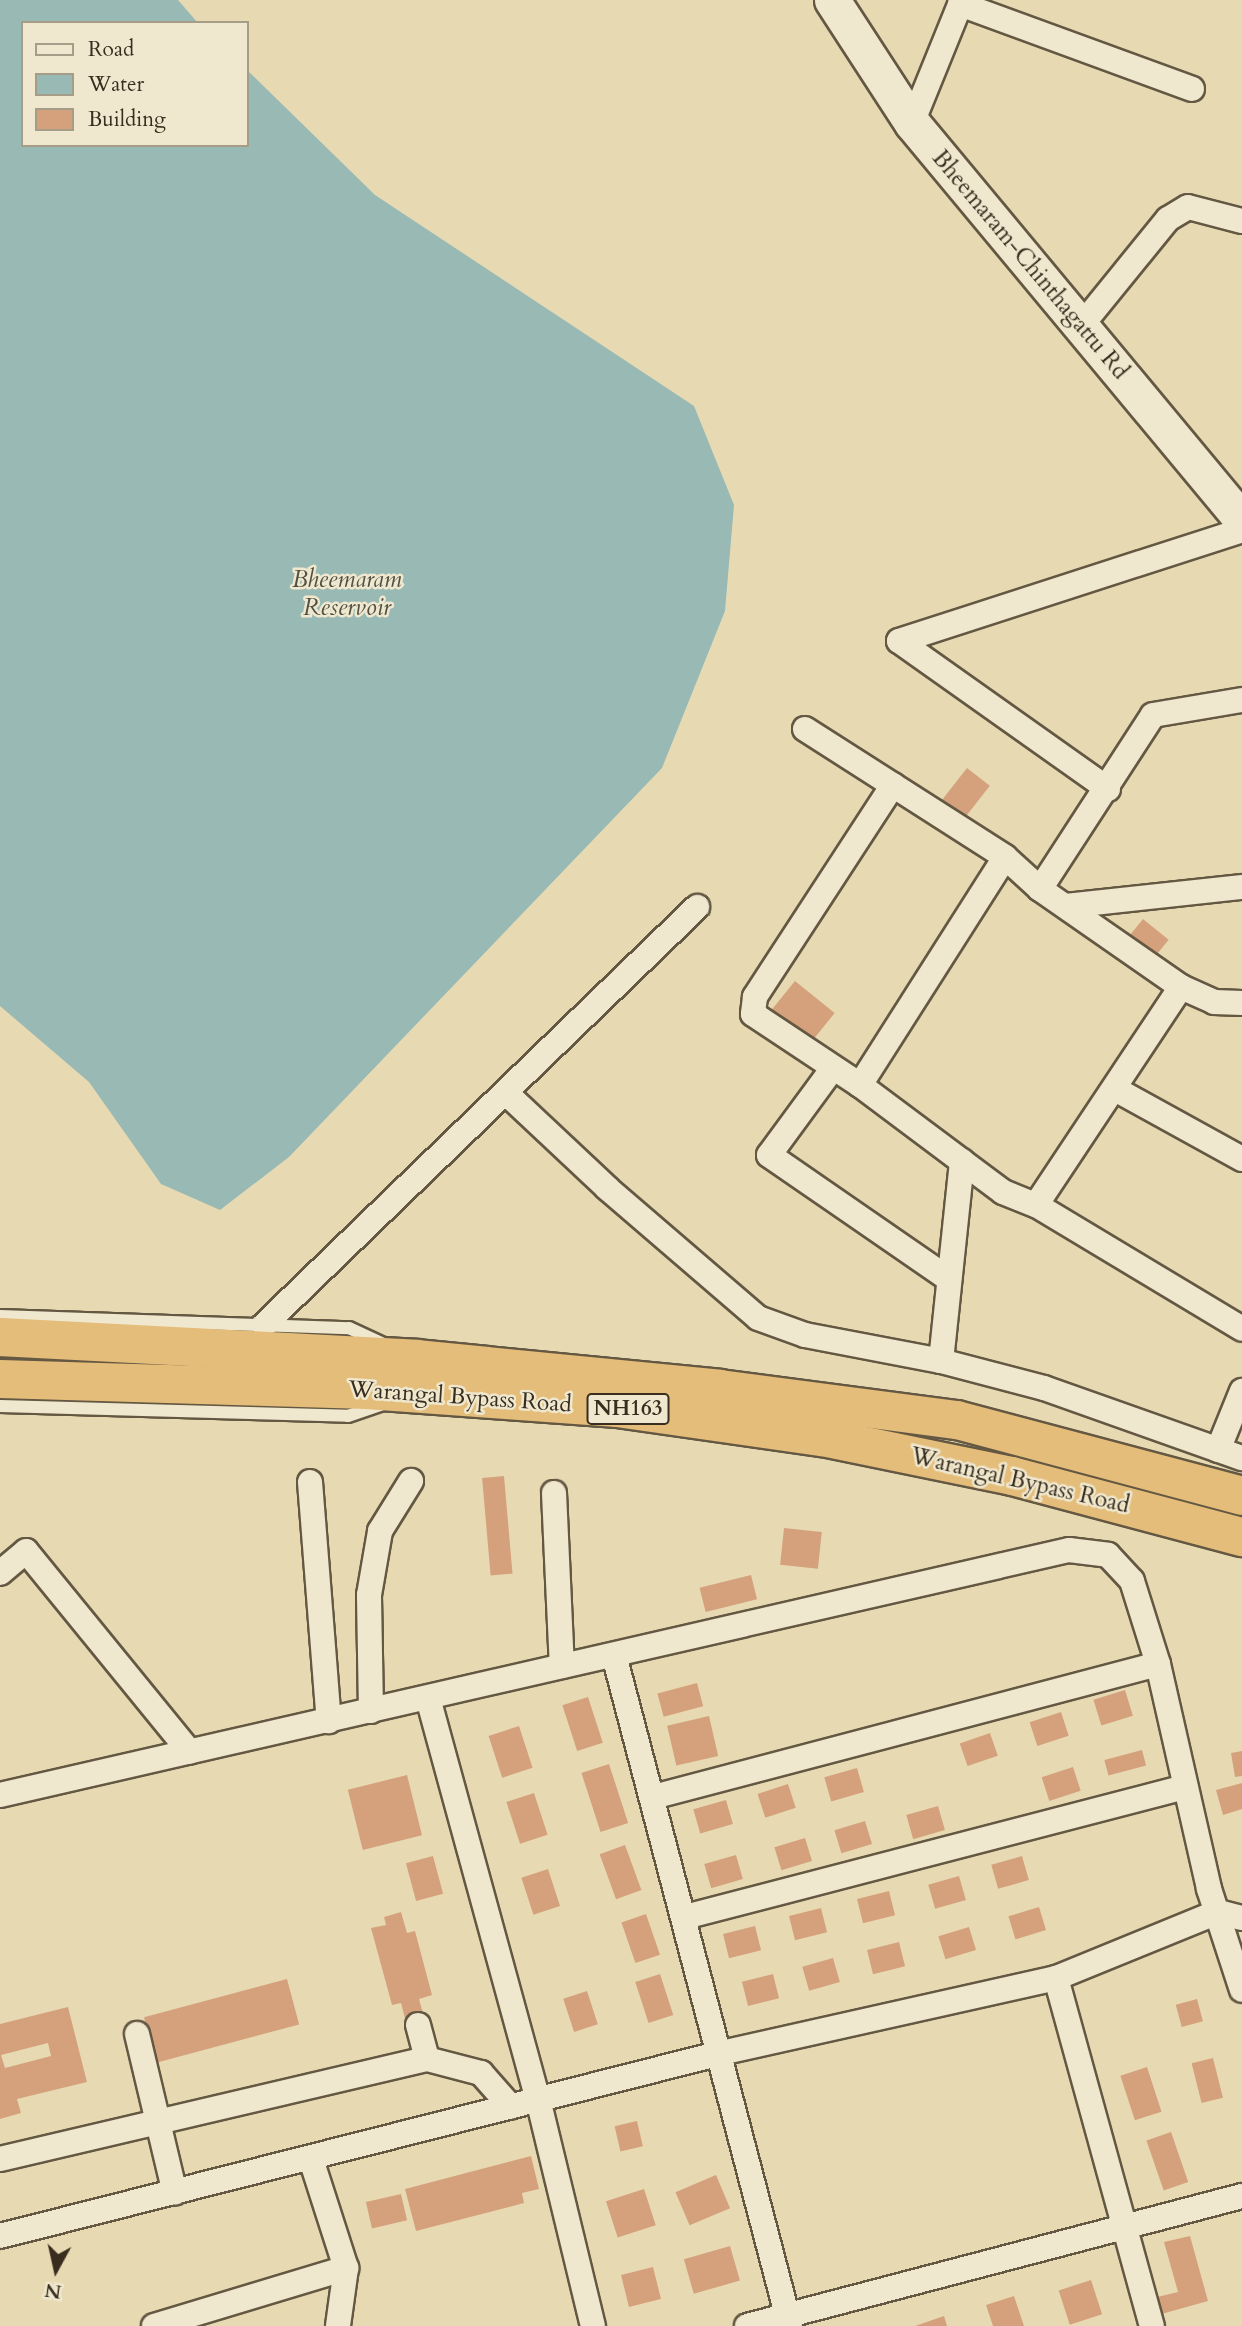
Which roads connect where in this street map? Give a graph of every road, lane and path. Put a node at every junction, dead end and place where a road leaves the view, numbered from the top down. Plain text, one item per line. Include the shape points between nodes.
1 (832, 0) edge
2 (961, 2) edge
3 (1192, 89) dead end
4 (912, 123) junction
5 (1242, 221) edge
6 (1081, 326) junction
7 (1242, 520) edge
8 (1242, 530) edge
9 (1242, 701) edge
10 (805, 729) dead end
11 (893, 785) junction
12 (1108, 789) junction
13 (1005, 857) junction
14 (1242, 887) edge
15 (1040, 889) junction
16 (1066, 906) junction
17 (696, 907) dead end
18 (1181, 987) junction
19 (1242, 1003) edge
20 (833, 1068) junction
21 (860, 1085) junction
22 (1115, 1089) junction
23 (506, 1093) junction
24 (1242, 1159) edge
25 (962, 1161) junction
26 (1036, 1205) junction
27 (949, 1279) junction
28 (0, 1315) edge
29 (264, 1325) junction
30 (1242, 1329) edge
31 (0, 1337) edge
32 (940, 1361) junction
33 (416, 1376) junction
34 (0, 1379) edge
35 (1242, 1391) edge
36 (0, 1406) edge
37 (1218, 1450) junction
38 (1242, 1458) edge
39 (411, 1481) dead end
40 (310, 1482) dead end
41 (554, 1493) dead end
42 (1242, 1496) edge
43 (1242, 1537) edge
44 (0, 1573) edge
45 (614, 1654) junction
46 (1158, 1664) junction
47 (562, 1667) junction
48 (428, 1698) junction
49 (371, 1711) junction
50 (329, 1721) junction
51 (190, 1752) junction
52 (1185, 1787) junction
53 (0, 1795) edge
54 (653, 1797) junction
55 (1230, 1915) edge
56 (685, 1917) junction
57 (1056, 1978) junction
58 (1242, 1990) edge
59 (418, 2025) dead end
60 (137, 2034) dead end
61 (721, 2053) junction
62 (427, 2059) junction
63 (538, 2099) junction
64 (511, 2107) junction
65 (160, 2122) junction
66 (0, 2159) edge
67 (310, 2159) junction
68 (175, 2193) junction
69 (1242, 2196) edge
70 (1124, 2227) junction
71 (0, 2236) edge
72 (346, 2268) junction
73 (789, 2321) edge
74 (154, 2326) edge
75 (338, 2326) edge
76 (593, 2326) edge
77 (747, 2326) edge
78 (1152, 2326) edge

1 - 4 street, Bheemaram-Chinthagattu Rd
2 - 3 street
2 - 4 street
4 - 6 street, Bheemaram-Chinthagattu Rd
5 - 6 street via 1188,207 1168,219
6 - 7 street, Bheemaram-Chinthagattu Rd
8 - 12 street via 899,641
9 - 12 street via 1153,715
10 - 11 street
11 - 13 street
11 - 20 street via 752,1006 758,1020
12 - 15 street
13 - 15 street
13 - 21 street
14 - 16 street
15 - 16 street
16 - 18 street
17 - 23 street
18 - 19 street via 1214,1002
18 - 22 street
20 - 21 street
20 - 27 street via 769,1156
21 - 25 street
22 - 24 street
22 - 26 street
23 - 29 street
23 - 32 street via 607,1188 758,1318 805,1335
25 - 26 street via 1003,1192
25 - 27 street
26 - 30 street
27 - 32 street
28 - 29 lane
29 - 33 lane via 349,1328
31 - 33 highway, Warangal Bypass Road / NH163
32 - 37 street via 1044,1388
33 - 34 highway, Warangal Bypass Road / NH163
33 - 36 lane via 348,1416
33 - 42 highway, Warangal Bypass Road / NH163 via 720,1389 957,1420
33 - 43 highway, Warangal Bypass Road / NH163 via 822,1437 1012,1476
35 - 37 street
37 - 38 street
39 - 49 street via 380,1531 369,1595
40 - 50 street
41 - 47 street
44 - 51 street via 26,1550
45 - 46 street via 1069,1550 1108,1555 1132,1581
45 - 47 street
45 - 54 street
46 - 52 street
46 - 54 street
47 - 48 street
48 - 49 street
48 - 63 street
49 - 50 street
50 - 51 street
51 - 53 street
52 - 55 street
52 - 56 street
54 - 56 street
55 - 57 street
55 - 58 street
56 - 61 street
57 - 61 street
57 - 70 street
59 - 62 street
60 - 65 street
61 - 63 street
61 - 73 street
62 - 64 street via 481,2073
62 - 65 street
63 - 64 street
63 - 76 street
64 - 67 street
65 - 66 street
65 - 68 street
67 - 68 street
67 - 72 street
68 - 71 street
69 - 70 street
70 - 73 street
70 - 78 street
72 - 74 street
72 - 75 street
73 - 77 street

